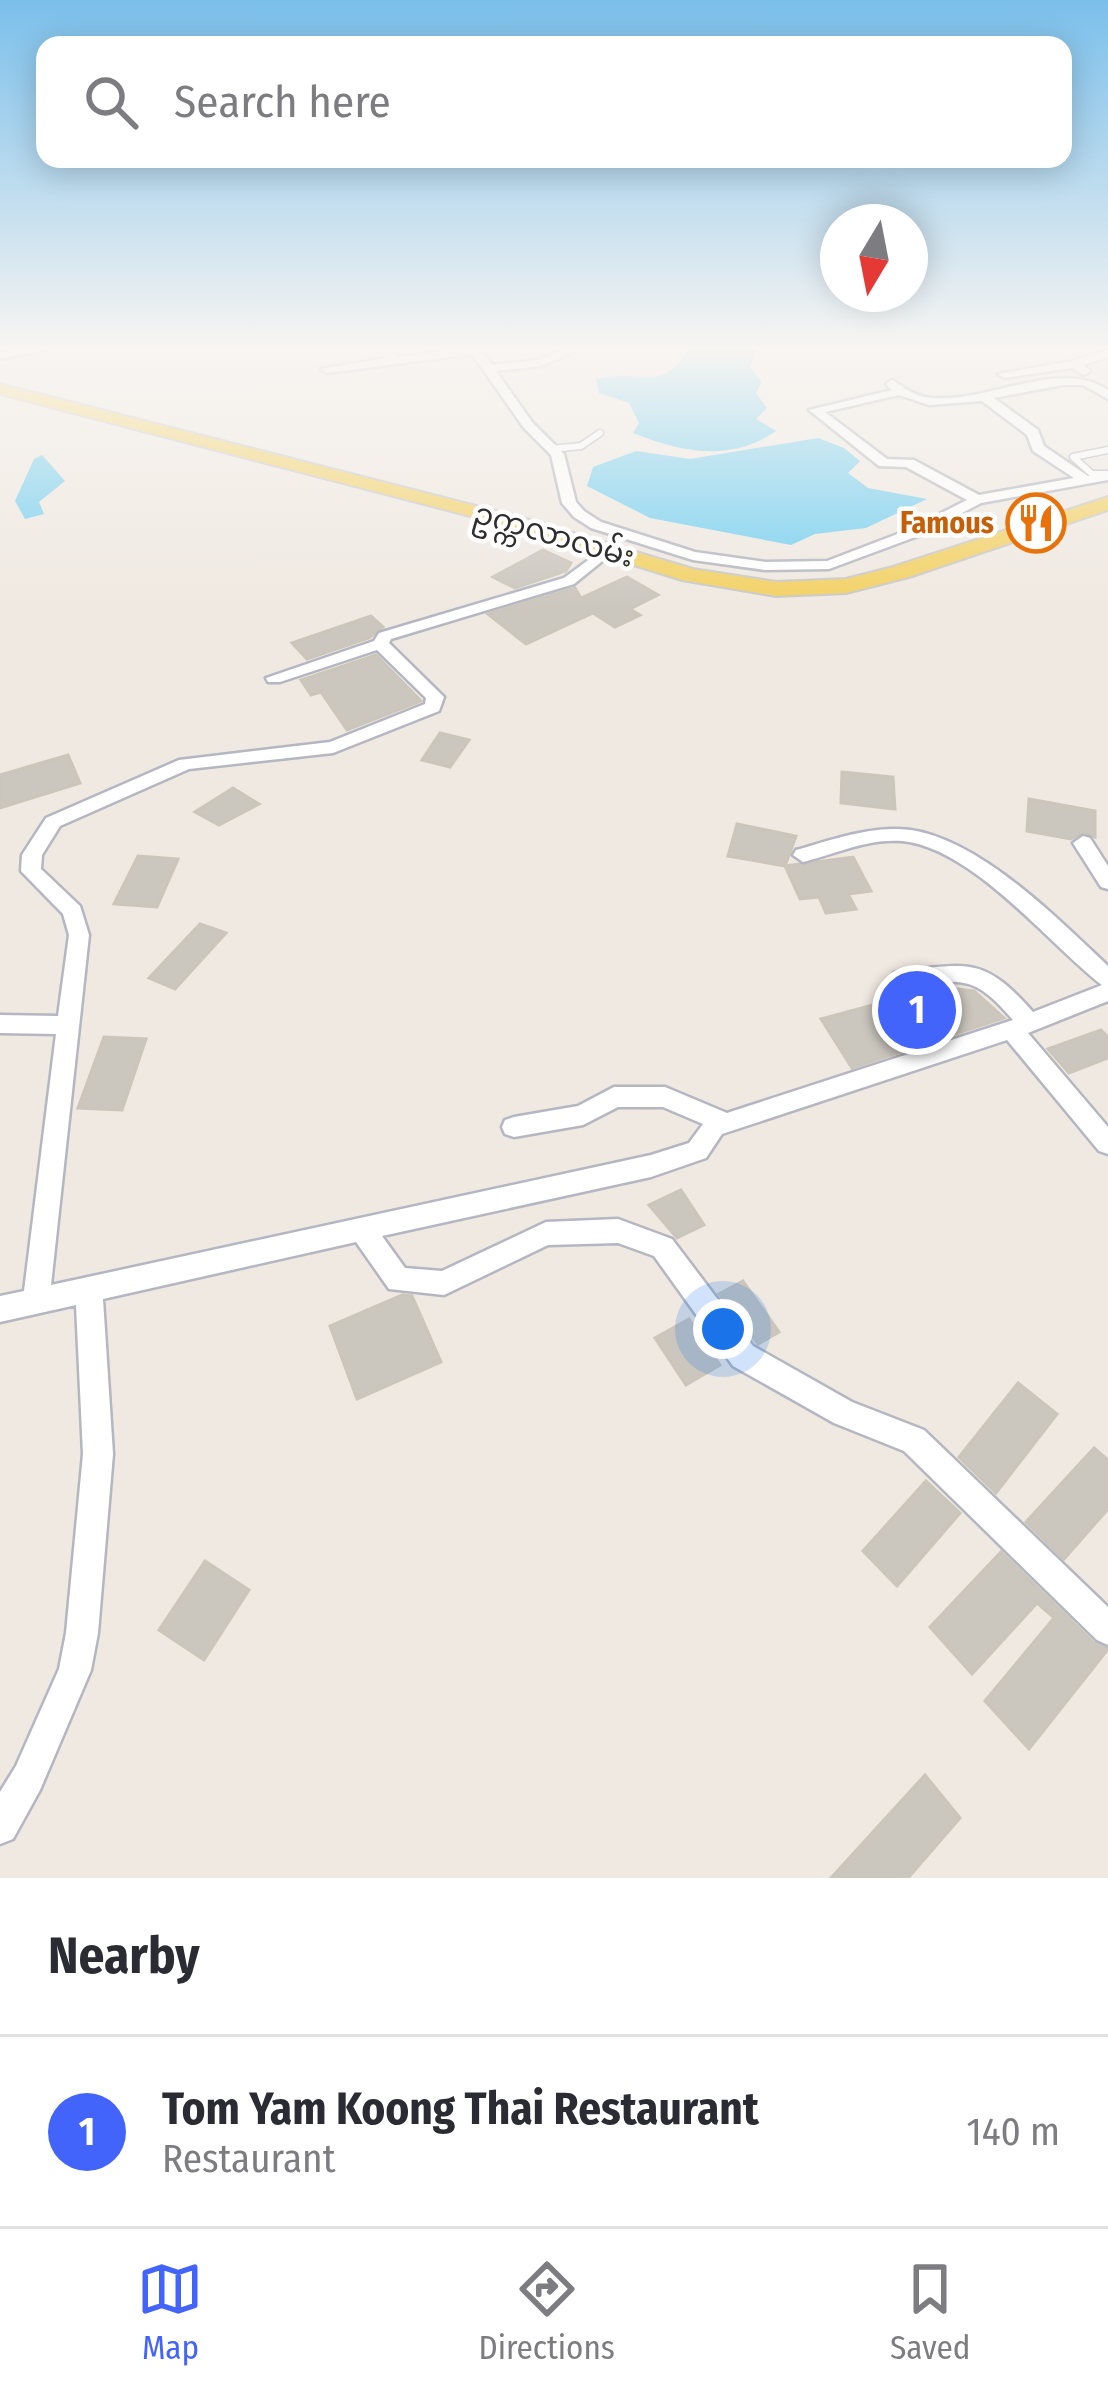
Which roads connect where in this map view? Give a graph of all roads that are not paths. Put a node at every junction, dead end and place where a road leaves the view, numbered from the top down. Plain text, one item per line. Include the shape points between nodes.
1 (182, 435) edge
2 (540, 435) edge
3 (597, 435) edge
4 (847, 435) edge
5 (1034, 435) edge
6 (551, 449) junction
7 (1108, 449) edge
8 (1097, 477) edge
9 (977, 500) junction
10 (1108, 503) edge
11 (606, 551) junction
12 (380, 644) junction
13 (274, 678) dead end
14 (1083, 843) dead end
15 (803, 854) dead end
16 (1108, 882) edge
17 (902, 979) dead end
18 (1108, 979) edge
19 (1108, 992) edge
20 (0, 1024) edge
21 (66, 1024) junction
22 (1021, 1027) junction
23 (726, 1123) junction
24 (514, 1127) dead end
25 (1108, 1144) edge
26 (362, 1229) junction
27 (89, 1288) junction
28 (36, 1300) junction
29 (0, 1309) edge
30 (1108, 1629) edge
31 (0, 1826) edge

1 - 11 main road, ဥက္ကလာလမ်း
2 - 6 street
3 - 6 lane
4 - 9 street via 884,463 909,463
5 - 8 street via 1038,448
6 - 9 street via 569,502 596,525 693,556 765,566 829,566
7 - 8 lane via 1075,453
8 - 9 street
10 - 11 main road, ဥက္ကလာလမ်း via 901,572 809,590 690,575
11 - 12 street via 569,581 385,636
12 - 13 street
12 - 21 street via 435,697 433,707 333,747 195,760 47,828 32,872 74,910 79,935
14 - 16 street
15 - 18 street via 905,835 939,844 1039,914
17 - 22 street via 990,977
19 - 22 street
20 - 21 street
21 - 28 street
22 - 23 street
22 - 25 street
23 - 24 street via 664,1097 614,1096 583,1114
23 - 26 street via 697,1150 651,1166
26 - 27 street
26 - 30 street via 398,1280 444,1283 546,1234 617,1231 663,1247 743,1356 844,1413 914,1440
27 - 28 street
27 - 31 street via 98,1454 82,1633 75,1670
28 - 29 street

